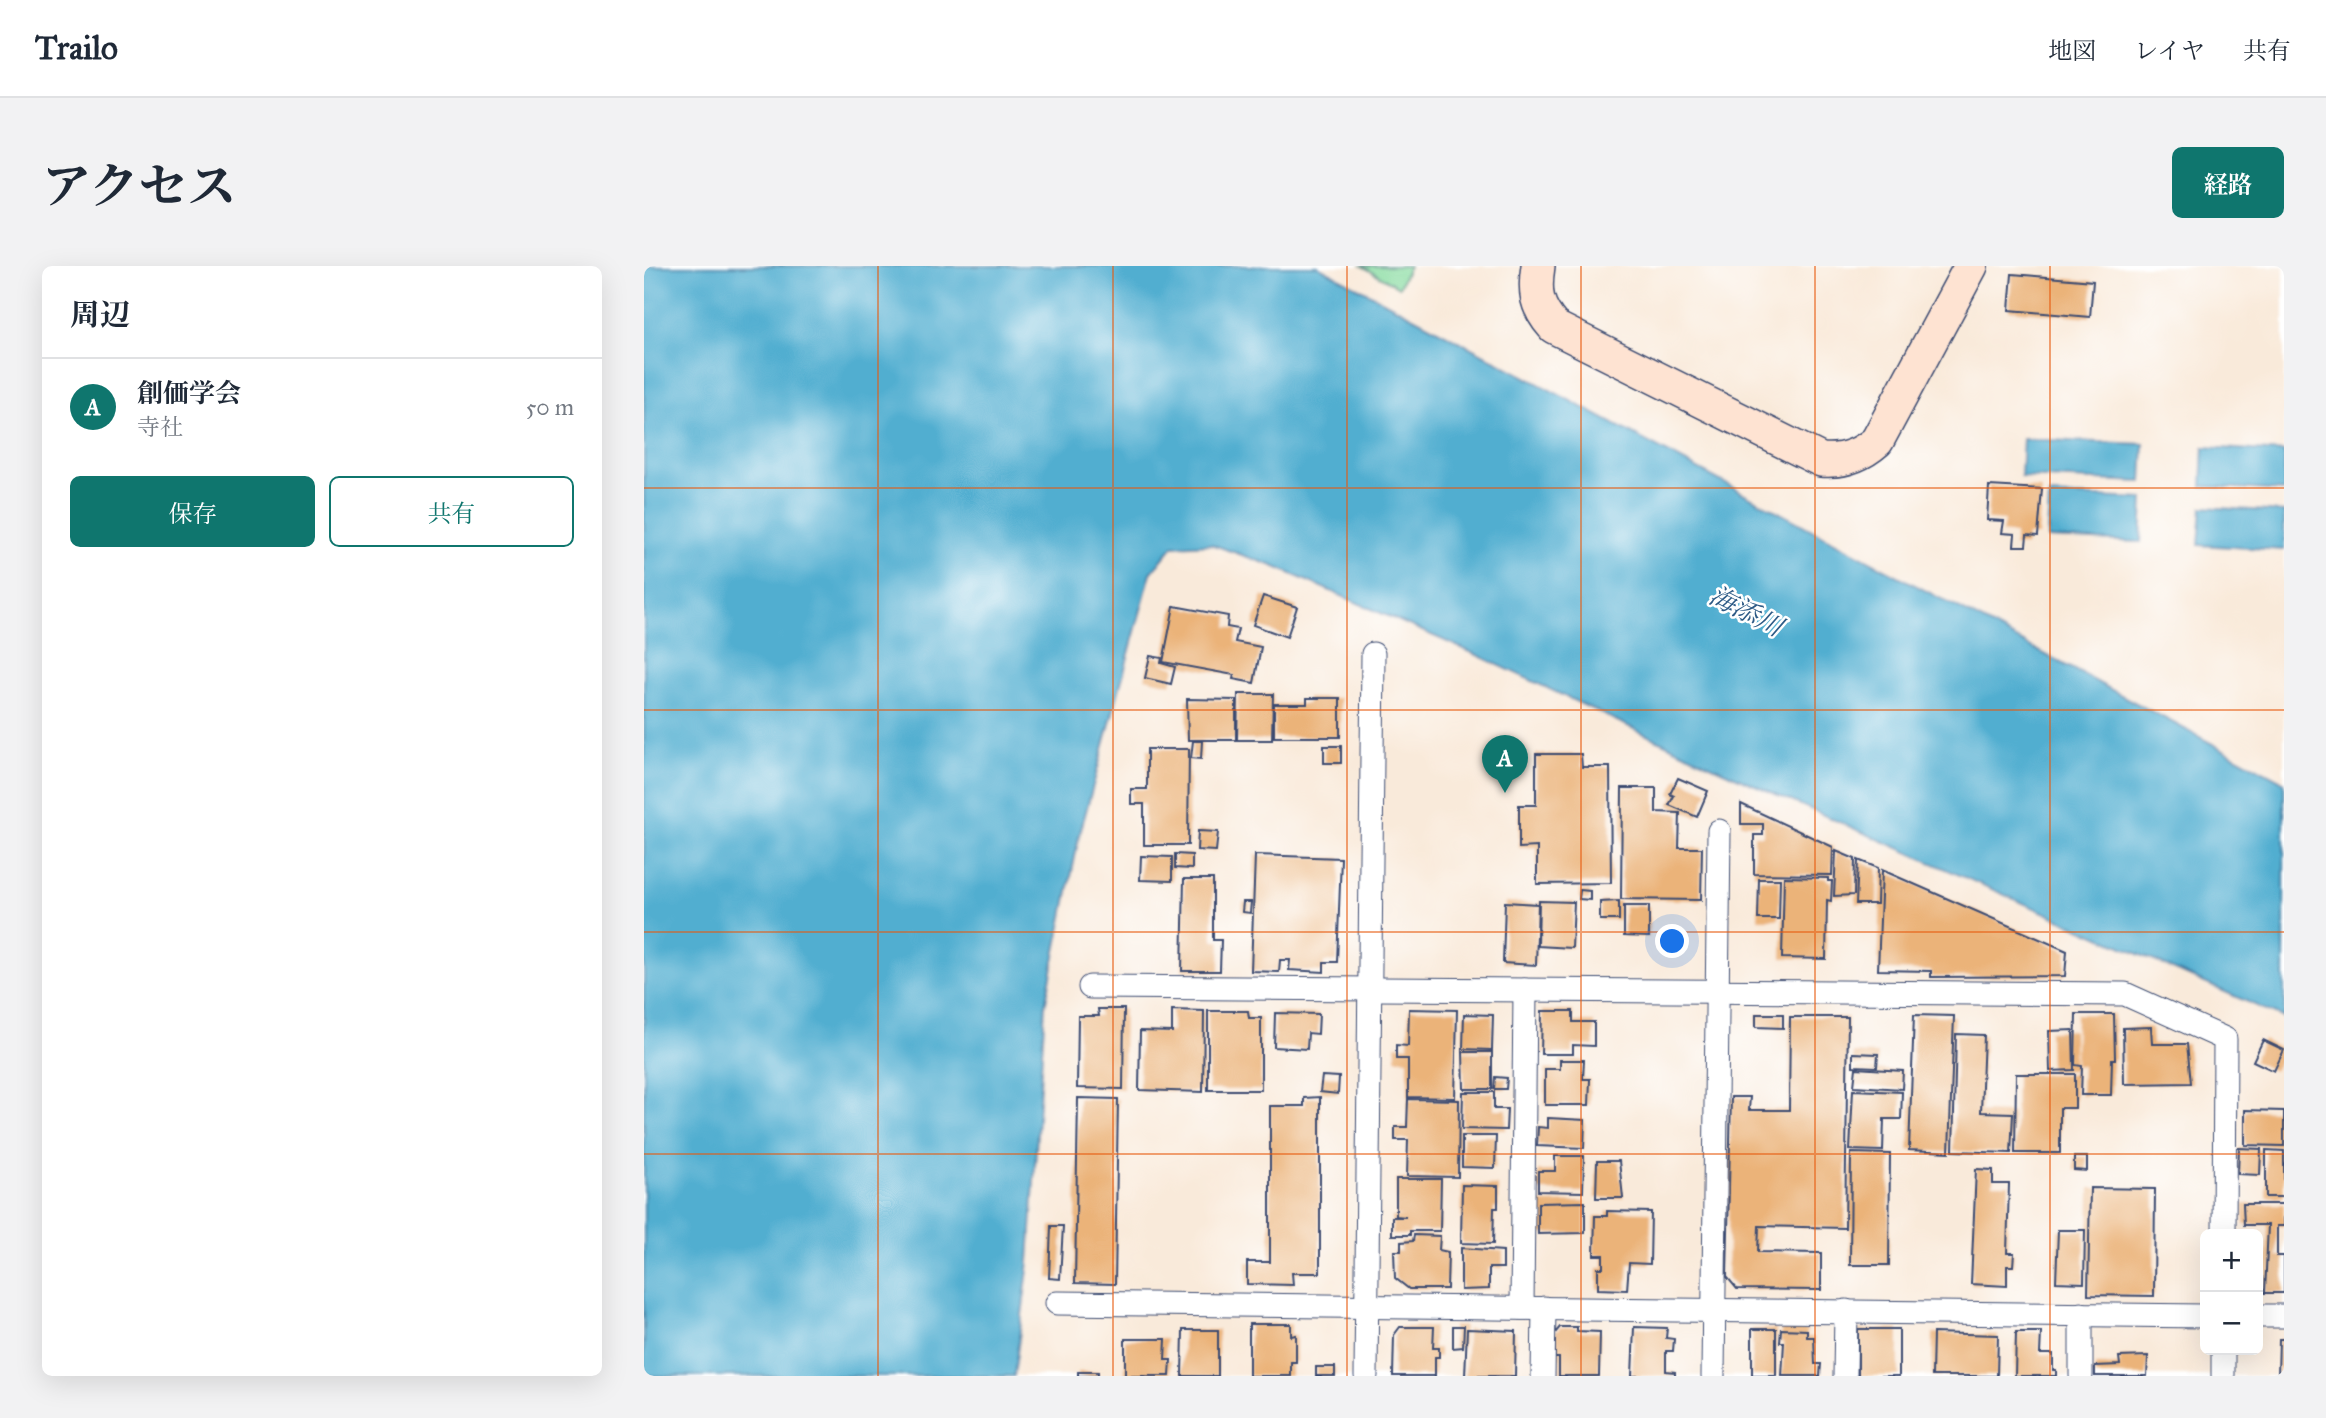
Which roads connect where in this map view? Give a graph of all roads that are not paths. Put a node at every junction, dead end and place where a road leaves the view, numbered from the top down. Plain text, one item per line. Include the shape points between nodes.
1 (1538, 266) edge
2 (1971, 266) edge
3 (1373, 654) dead end
4 (1719, 831) dead end
5 (1090, 987) dead end
6 (1370, 989) junction
7 (1525, 990) junction
8 (1717, 991) junction
9 (2224, 1229) edge
10 (1057, 1303) dead end
11 (1366, 1306) junction
12 (1533, 1308) junction
13 (1714, 1310) junction
14 (1846, 1311) junction
15 (2081, 1314) junction
16 (2200, 1315) edge
17 (2263, 1316) edge
18 (2284, 1316) edge
19 (2223, 1355) edge
20 (1366, 1376) edge
21 (1544, 1376) edge
22 (1713, 1376) edge
23 (1845, 1376) edge
24 (2081, 1376) edge
25 (2223, 1376) edge

1 - 2 street via 1539,310 1554,327 1830,461 1868,449 1884,431
3 - 6 street
4 - 8 street
5 - 6 street
6 - 7 street
6 - 11 street
7 - 8 street
7 - 12 street
8 - 9 street via 2125,994 2225,1039
8 - 13 street
10 - 11 street
11 - 12 street
11 - 20 street
12 - 13 street
12 - 21 street
13 - 14 street
13 - 22 street
14 - 15 street
14 - 23 street
15 - 16 street
15 - 24 street
17 - 18 street
19 - 25 street

